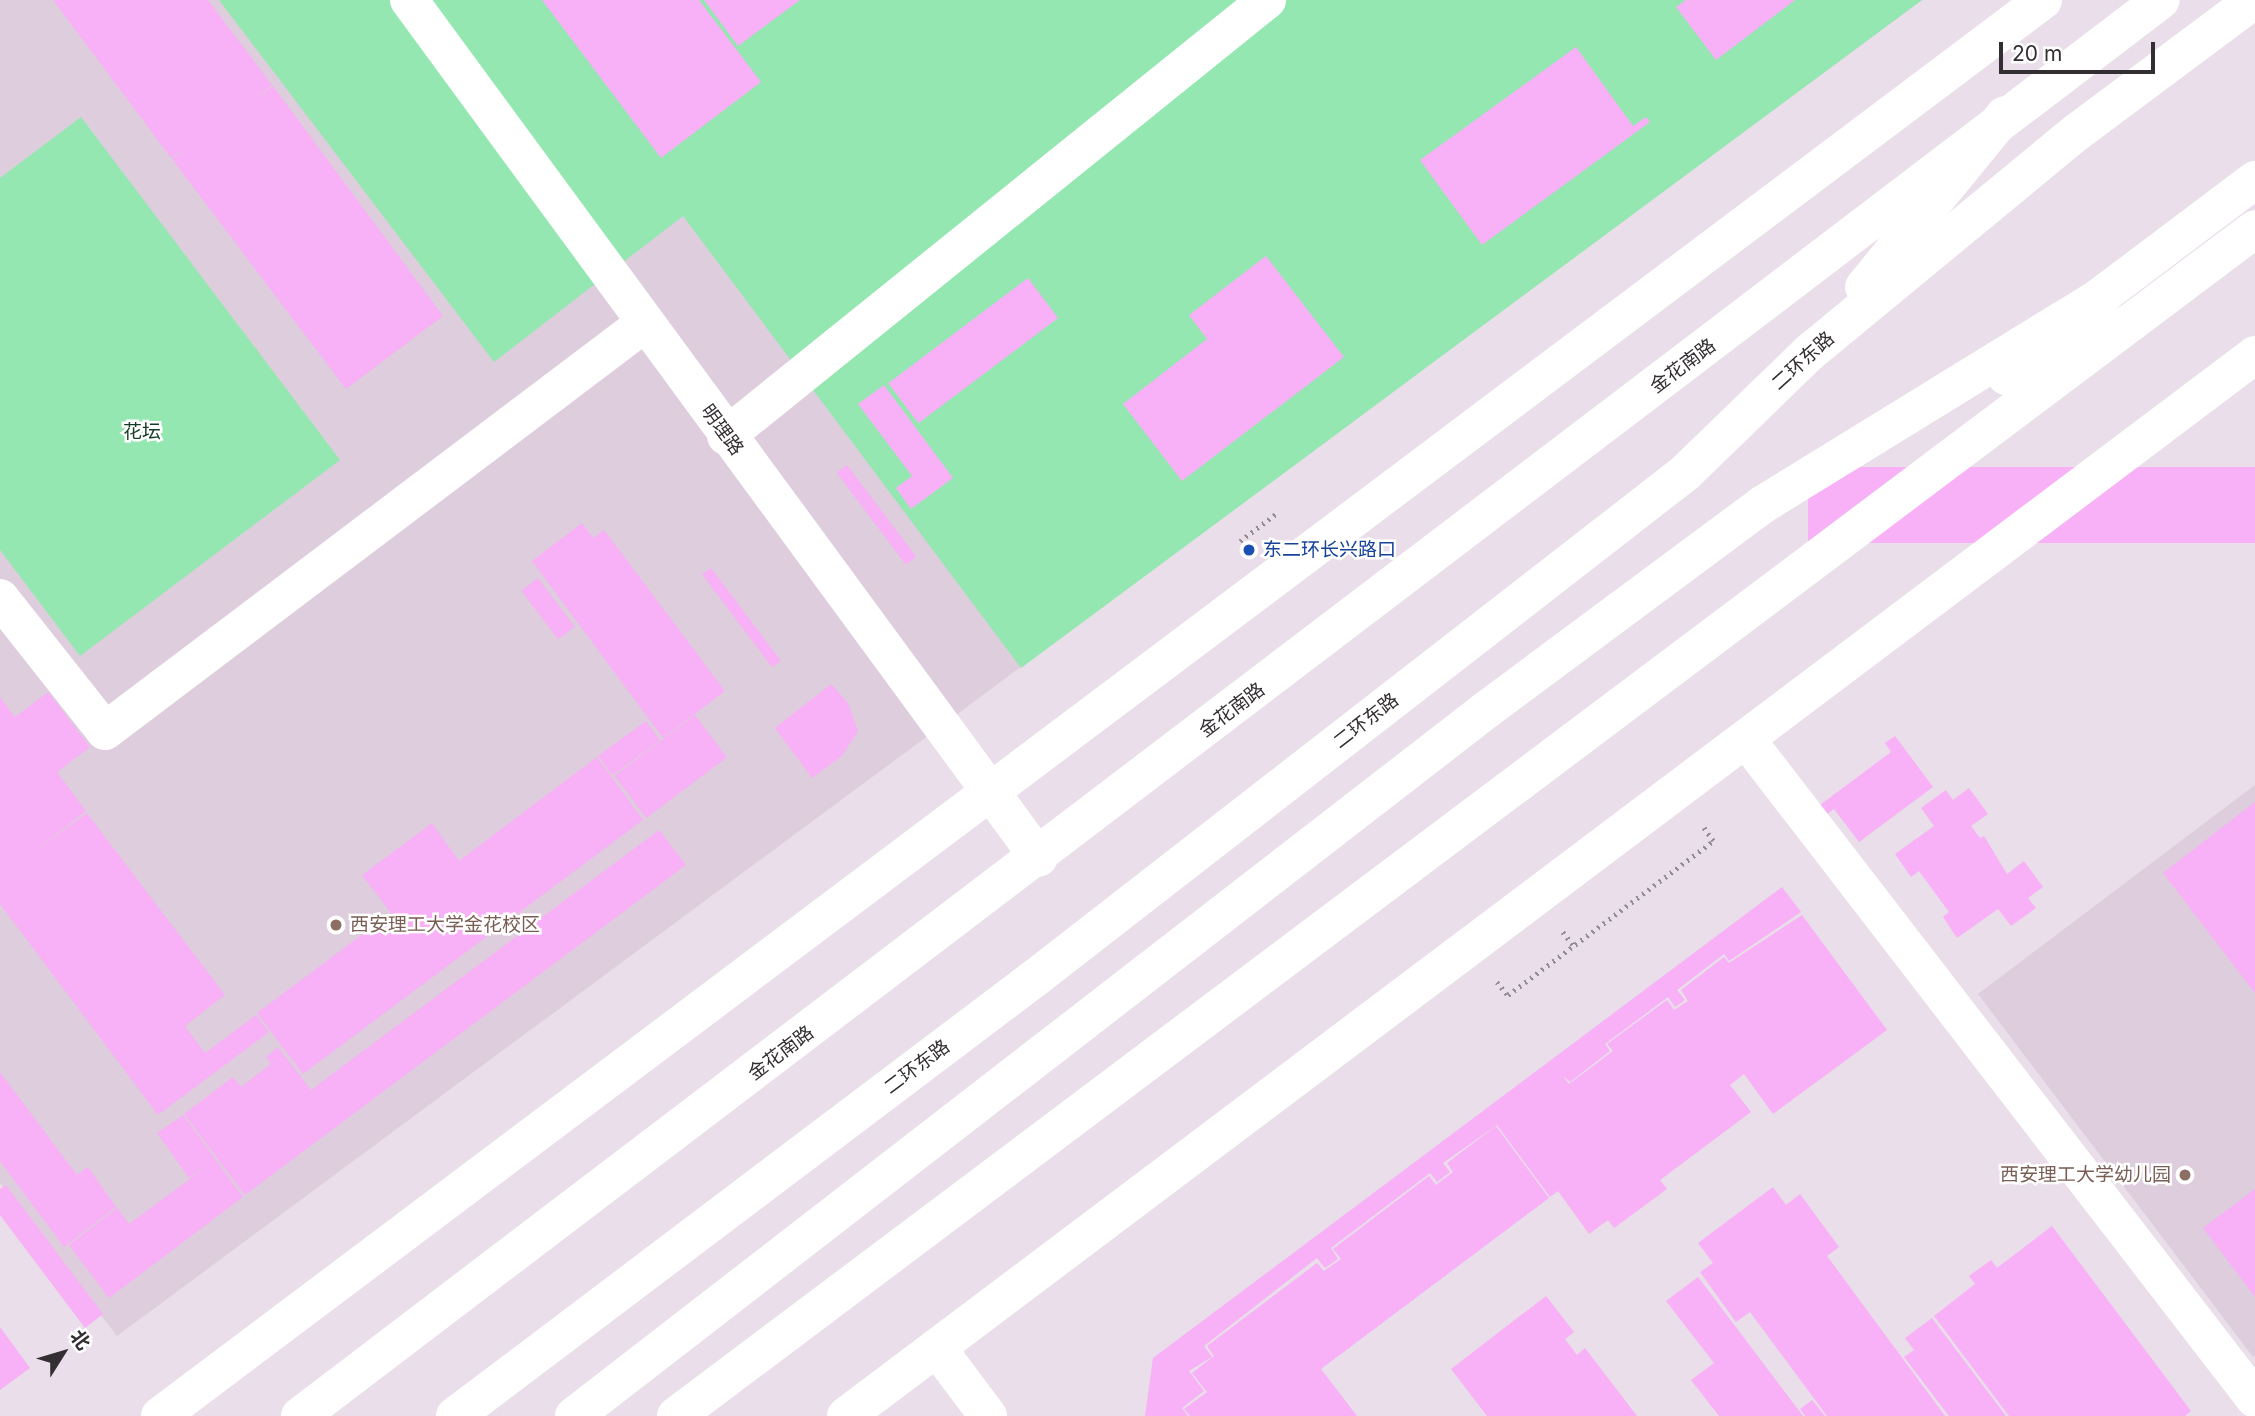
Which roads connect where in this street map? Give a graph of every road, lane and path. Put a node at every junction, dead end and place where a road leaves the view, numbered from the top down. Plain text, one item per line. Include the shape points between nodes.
1 (409, 0) edge
2 (1267, 0) edge
3 (2043, 0) edge
4 (2161, 0) edge
5 (2254, 0) edge
6 (2005, 116) junction
7 (2255, 180) edge
8 (2255, 229) edge
9 (2130, 323) junction
10 (644, 324) junction
11 (1810, 352) junction
12 (2255, 355) edge
13 (1871, 435) junction
14 (726, 436) junction
15 (0, 598) edge
16 (1746, 739) junction
17 (990, 792) junction
18 (1713, 841) dead end
19 (1039, 858) junction
20 (1508, 995) dead end
21 (937, 1348) junction
22 (2255, 1399) edge
23 (160, 1416) edge
24 (300, 1416) edge
25 (455, 1416) edge
26 (574, 1416) edge
27 (676, 1416) edge
28 (846, 1416) edge
29 (988, 1416) edge

1 - 10 main road, 明理路
2 - 14 main road
3 - 17 main road
4 - 6 main road, 金花南路
5 - 11 main road, 二环东路 via 2077,132
6 - 11 main road
6 - 19 main road, 金花南路
7 - 13 main road via 2096,299
8 - 9 main road
9 - 13 main road
9 - 27 main road
10 - 14 main road, 明理路
10 - 15 main road via 105,731
11 - 25 main road, 二环东路 via 1685,473 1035,978
12 - 16 main road
13 - 26 main road via 1762,505 1519,685
14 - 17 main road, 明理路
16 - 21 main road
16 - 22 main road
17 - 19 main road, 明理路
17 - 23 main road
18 - 20 path
19 - 24 main road, 金花南路
21 - 28 main road
21 - 29 main road

